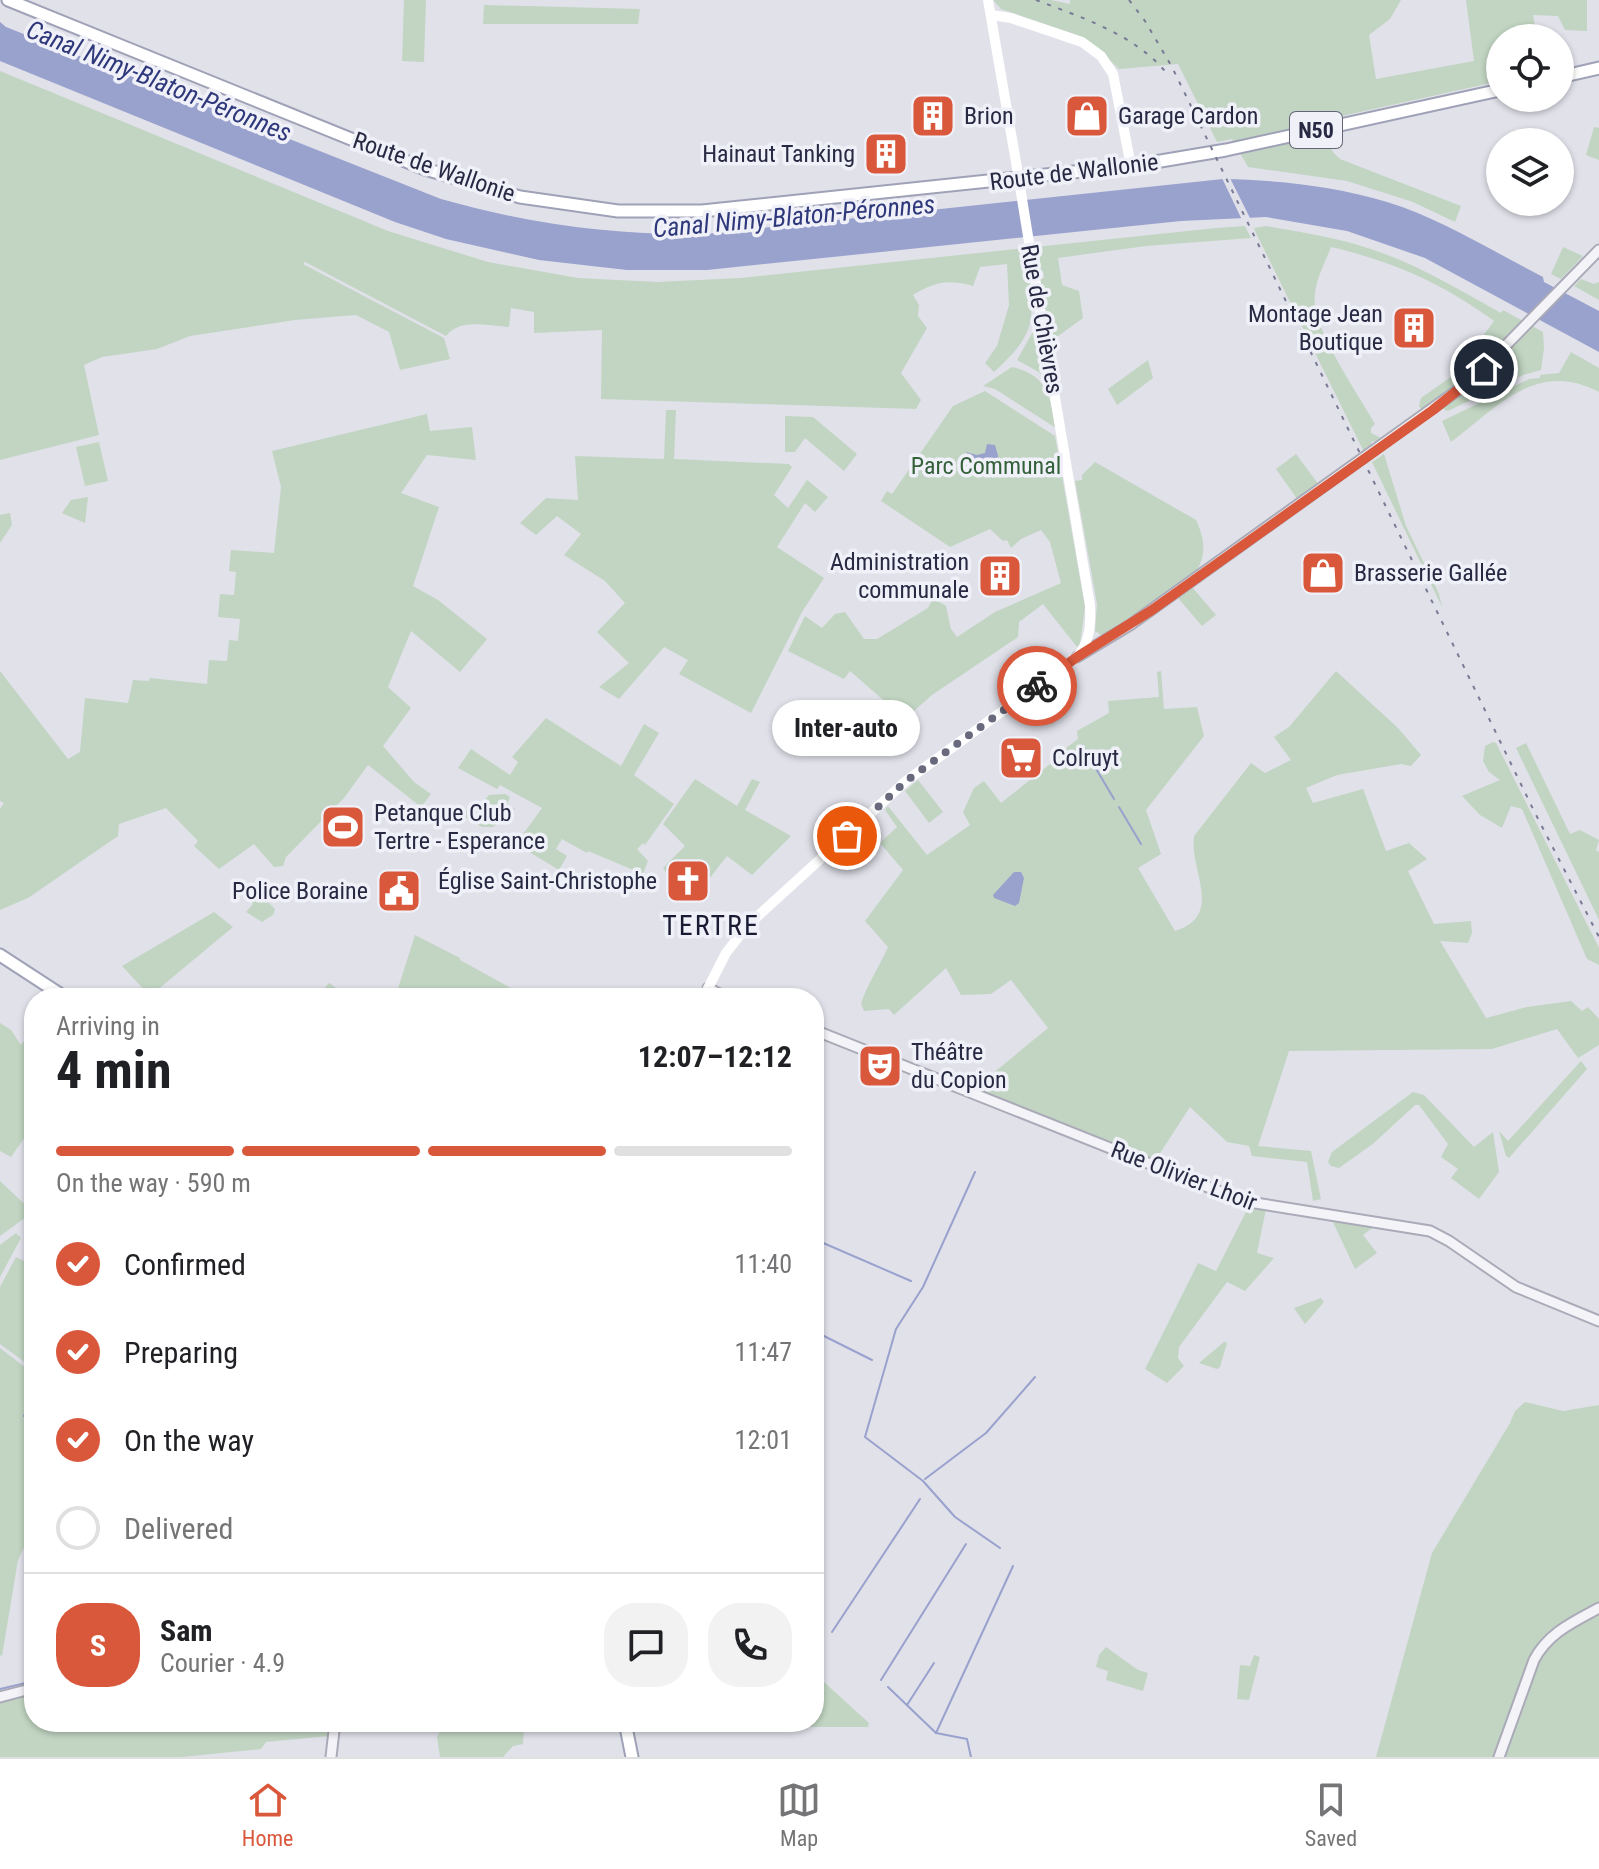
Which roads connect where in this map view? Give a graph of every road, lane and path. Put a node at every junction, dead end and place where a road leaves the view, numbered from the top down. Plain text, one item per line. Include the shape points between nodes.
1 (8, 0) edge
2 (988, 0) edge
3 (991, 15) junction
4 (1599, 68) edge
5 (1574, 74) edge
6 (1486, 93) edge
7 (1131, 166) junction
8 (1599, 250) edge
9 (1087, 639) junction
10 (1105, 640) junction
11 (1077, 657) junction
12 (0, 955) edge
13 (51, 988) edge
14 (708, 988) edge
15 (824, 1034) edge
16 (1599, 1321) edge
17 (1599, 1608) edge
18 (24, 1691) edge
19 (0, 1697) edge
20 (334, 1732) edge
21 (627, 1732) edge
22 (331, 1757) edge
23 (632, 1757) edge
24 (1499, 1757) edge

1 - 7 main road, Route de Wallonie / N50 via 425,169 495,191 567,205 702,211
2 - 3 main road, Rue de Chièvres
3 - 7 main road via 1070,38 1101,56 1113,74
3 - 9 main road, Rue de Chièvres, bridge via 1090,605
4 - 5 main road
6 - 7 main road, Route de Wallonie / N50
8 - 10 street via 1472,380
9 - 10 street
9 - 11 main road
10 - 11 street
11 - 14 main road via 906,781 741,931
12 - 13 main road
15 - 16 street, Rue Olivier Lhoir via 1243,1201 1430,1231 1516,1287
17 - 24 street via 1555,1633 1538,1653
18 - 19 street
20 - 22 street
21 - 23 main road

